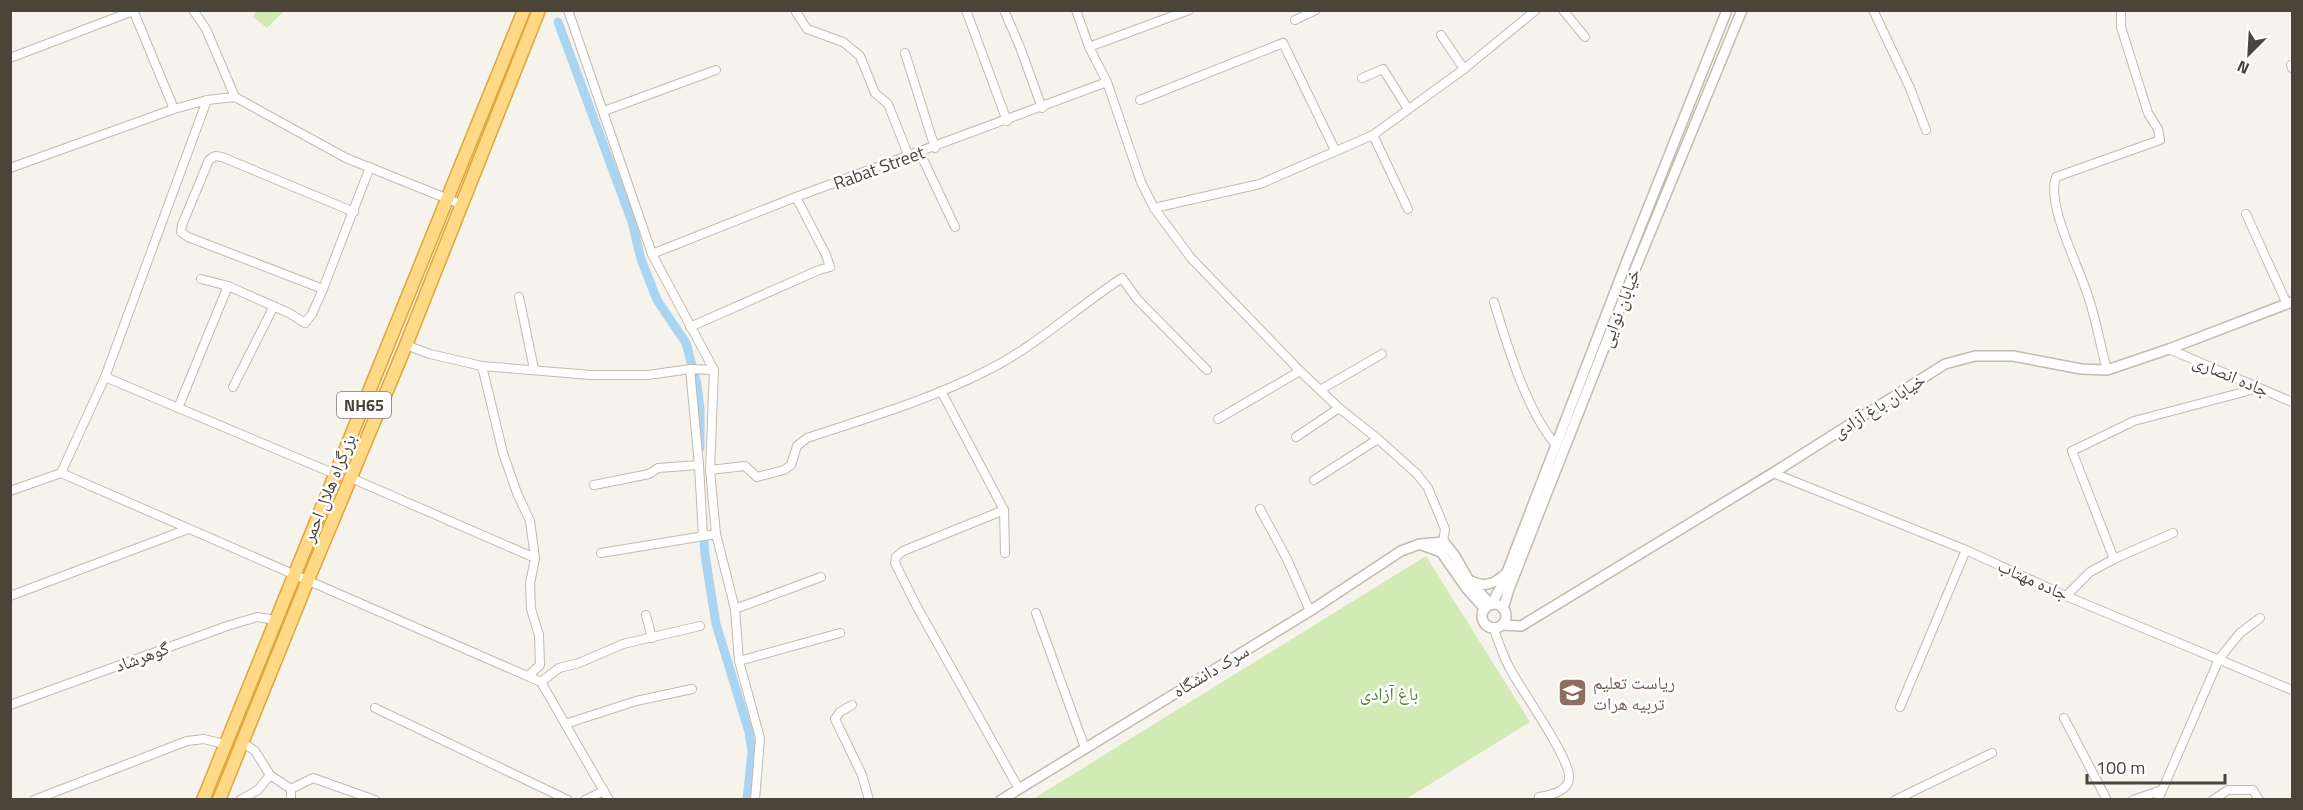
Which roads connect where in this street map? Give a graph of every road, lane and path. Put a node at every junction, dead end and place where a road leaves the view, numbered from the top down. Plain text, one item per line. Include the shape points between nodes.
1 (193, 10) edge
2 (524, 10) edge
3 (539, 10) edge
4 (568, 10) edge
5 (966, 10) edge
6 (1004, 10) edge
7 (1076, 10) edge
8 (1189, 10) edge
9 (1316, 10) edge
10 (1536, 10) edge
11 (1563, 10) edge
12 (1728, 10) edge
13 (1742, 10) edge
14 (1873, 10) edge
15 (2121, 10) edge
16 (133, 11) edge
17 (796, 12) dead end
18 (1176, 13) edge
19 (1294, 20) dead end
20 (1441, 34) dead end
21 (1585, 37) dead end
22 (1089, 47) junction
23 (905, 53) dead end
24 (10, 58) edge
25 (1464, 69) junction
26 (716, 70) dead end
27 (1362, 78) dead end
28 (1107, 82) junction
29 (235, 97) junction
30 (207, 100) junction
31 (1140, 100) dead end
32 (1042, 108) junction
33 (174, 109) junction
34 (1408, 109) junction
35 (604, 111) junction
36 (1007, 121) junction
37 (1926, 130) dead end
38 (1373, 135) junction
39 (935, 148) junction
40 (1335, 150) junction
41 (920, 153) junction
42 (909, 157) junction
43 (370, 167) junction
44 (10, 168) edge
45 (796, 197) junction
46 (449, 199) junction
47 (463, 205) junction
48 (1154, 208) junction
49 (1408, 209) dead end
50 (354, 212) junction
51 (2246, 214) dead end
52 (955, 227) dead end
53 (652, 254) junction
54 (201, 279) dead end
55 (228, 286) junction
56 (323, 289) junction
57 (519, 297) dead end
58 (1494, 302) dead end
59 (2290, 303) edge
60 (274, 306) junction
61 (690, 327) junction
62 (406, 345) junction
63 (2169, 349) junction
64 (1382, 354) dead end
65 (482, 366) junction
66 (534, 369) junction
67 (690, 369) junction
68 (714, 370) junction
69 (1207, 370) dead end
70 (2107, 370) junction
71 (1300, 371) junction
72 (105, 377) junction
73 (232, 387) dead end
74 (2259, 388) junction
75 (1320, 390) junction
76 (941, 391) junction
77 (2292, 402) edge
78 (178, 408) junction
79 (1339, 408) junction
80 (1218, 419) dead end
81 (1296, 437) dead end
82 (1378, 439) junction
83 (1556, 445) junction
84 (699, 465) junction
85 (710, 470) junction
86 (61, 473) junction
87 (335, 474) junction
88 (1773, 474) junction
89 (351, 478) junction
90 (1314, 480) dead end
91 (594, 485) dead end
92 (10, 491) edge
93 (1260, 509) dead end
94 (1004, 510) junction
95 (188, 529) junction
96 (2173, 533) dead end
97 (716, 534) junction
98 (703, 536) junction
99 (1443, 547) junction
100 (1966, 550) junction
101 (601, 553) dead end
102 (1005, 553) dead end
103 (535, 558) junction
104 (2114, 559) junction
105 (294, 574) junction
106 (1506, 574) junction
107 (821, 577) dead end
108 (1468, 579) junction
109 (308, 580) junction
110 (10, 596) edge
111 (2066, 596) junction
112 (1488, 607) junction
113 (735, 609) junction
114 (1503, 609) junction
115 (1310, 611) junction
116 (1036, 614) dead end
117 (646, 615) dead end
118 (2260, 618) dead end
119 (275, 620) junction
120 (700, 626) dead end
121 (1497, 626) junction
122 (840, 633) dead end
123 (652, 638) junction
124 (2219, 659) junction
125 (740, 661) junction
126 (528, 676) junction
127 (541, 682) junction
128 (692, 689) dead end
129 (2292, 690) edge
130 (10, 705) edge
131 (852, 705) dead end
132 (1900, 707) dead end
133 (375, 708) dead end
134 (2064, 718) dead end
135 (565, 724) junction
136 (242, 742) junction
137 (224, 744) junction
138 (1085, 748) junction
139 (1992, 753) dead end
140 (270, 775) junction
141 (291, 789) junction
142 (1019, 789) junction
143 (2162, 790) junction
144 (604, 791) junction
145 (1538, 799) edge
146 (34, 800) edge
147 (202, 800) edge
148 (219, 800) edge
149 (240, 800) edge
150 (291, 800) edge
151 (375, 800) edge
152 (568, 800) edge
153 (585, 800) edge
154 (609, 800) edge
155 (755, 800) edge
156 (869, 800) edge
157 (1001, 800) edge
158 (1895, 800) edge
159 (2107, 800) edge
160 (2133, 800) edge
161 (2158, 800) edge
162 (2213, 800) edge
163 (2259, 800) edge

1 - 29 street via 206,29
2 - 46 highway, بزرگراه هلال احمر / NH65
3 - 47 highway, بزرگراه هلال احمر / NH65
4 - 35 street
5 - 36 street
6 - 32 street
7 - 22 street
8 - 18 street
9 - 19 street
10 - 25 street
11 - 21 street
12 - 83 street, خیابان نوایی
13 - 114 street, خیابان نوایی
14 - 37 street
15 - 70 street via 2121,27 2160,140 2056,177 2054,193 2088,294
16 - 24 street
16 - 33 street
17 - 42 street via 807,29 843,42 860,56 875,93 888,104
18 - 22 street
20 - 25 street
22 - 28 street
23 - 39 street
25 - 34 street
26 - 35 street
27 - 34 street via 1383,69
28 - 32 street, Rabat Street
28 - 48 street via 1141,182
29 - 30 street
29 - 43 street via 346,158
30 - 33 street
30 - 72 street
31 - 40 street via 1283,43
32 - 36 street, Rabat Street
33 - 44 street
34 - 38 street
35 - 53 street
36 - 39 street, Rabat Street
38 - 40 street
38 - 49 street
39 - 41 street, Rabat Street
40 - 48 street via 1260,184
41 - 42 street, Rabat Street
41 - 52 street
42 - 45 street, Rabat Street
43 - 46 street
43 - 50 street
45 - 53 street, Rabat Street
45 - 61 street via 830,267
46 - 47 street
46 - 87 highway, بزرگراه هلال احمر / NH65
47 - 62 highway, بزرگراه هلال احمر / NH65
48 - 71 street via 1191,258
50 - 56 street
50 - 56 street via 215,156 209,160 182,225 182,232 188,237
51 - 59 street
53 - 61 street
54 - 55 street
55 - 60 street
55 - 78 street
56 - 60 street via 305,323
57 - 66 street
58 - 83 street via 1536,415
59 - 63 street, خیابان باغ آزادی
60 - 73 street
61 - 68 street
62 - 65 street
62 - 89 highway, بزرگراه هلال احمر / NH65
63 - 70 street, خیابان باغ آزادی
63 - 74 street, جاده انصاری
64 - 75 street
65 - 66 street
65 - 103 street via 503,453 530,521
66 - 67 street via 648,375
67 - 68 street
67 - 84 street
68 - 85 street
69 - 76 street via 1137,299 1122,278 1029,345
70 - 88 street, خیابان باغ آزادی via 2013,356 1975,356 1945,364
71 - 75 street
71 - 80 street
72 - 78 street
72 - 86 street
74 - 77 street, جاده انصاری
74 - 104 street via 2134,421 2072,451
75 - 79 street
76 - 85 street via 807,438 797,446 791,465 784,470 757,477 745,466
76 - 94 street
78 - 87 street
79 - 81 street
79 - 82 street
82 - 90 street
82 - 99 street via 1428,488 1445,529
83 - 106 street, خیابان نوایی
84 - 91 street via 658,468 649,474
84 - 98 street
85 - 97 street
86 - 92 street
86 - 95 street
87 - 105 highway, بزرگراه هلال احمر / NH65
88 - 100 street, جاده مهتاب
88 - 121 street, خیابان باغ آزادی via 1521,626
89 - 103 street
89 - 109 highway, بزرگراه هلال احمر / NH65
93 - 115 street
94 - 102 street
94 - 142 street via 903,551 896,556 895,563
95 - 105 street
95 - 110 street
96 - 104 street
97 - 98 street
97 - 113 street
98 - 101 street
99 - 108 street via 1455,556
99 - 112 street via 1467,589
99 - 115 street, سرک دانشگاه via 1420,544 1401,552
100 - 111 street, جاده مهتاب
100 - 132 street
103 - 126 street via 531,609 539,635 540,665
104 - 111 street via 2090,572
105 - 109 street
105 - 119 highway, بزرگراه هلال احمر / NH65
106 - 108 street via 1486,585
106 - 112 street, خیابان نوایی
107 - 113 street
108 - 112 street
109 - 126 street
109 - 136 highway, بزرگراه هلال احمر / NH65
111 - 124 street, جاده مهتاب
112 - 114 street via 1496,604
112 - 121 street via 1483,613 1485,622
113 - 125 street
114 - 121 street via 1506,617
115 - 138 street, سرک دانشگاه
116 - 138 street
117 - 123 street
118 - 124 street via 2240,633
119 - 130 street, گوهرشاد via 257,617 226,626
119 - 137 highway, بزرگراه هلال احمر / NH65
120 - 123 street
121 - 145 street via 1511,672 1560,751 1569,774 1566,787
122 - 125 street
123 - 127 street via 623,644 559,668
124 - 129 street, جاده مهتاب
124 - 143 street
125 - 155 street via 760,738
126 - 127 street
127 - 135 street
128 - 135 street via 636,701
131 - 156 street via 836,719
133 - 152 street
134 - 159 street
135 - 144 street
136 - 140 street via 255,752
136 - 148 highway, بزرگراه هلال احمر / NH65
137 - 146 street via 204,739 188,741
137 - 147 highway, بزرگراه هلال احمر / NH65
138 - 142 street, سرک دانشگاه
139 - 158 street
140 - 141 street
140 - 149 street via 258,790
141 - 150 street
141 - 151 street via 313,778
142 - 157 street, سرک دانشگاه
143 - 160 street
143 - 161 street
144 - 153 street
144 - 154 street
162 - 163 street via 2228,790 2253,790

